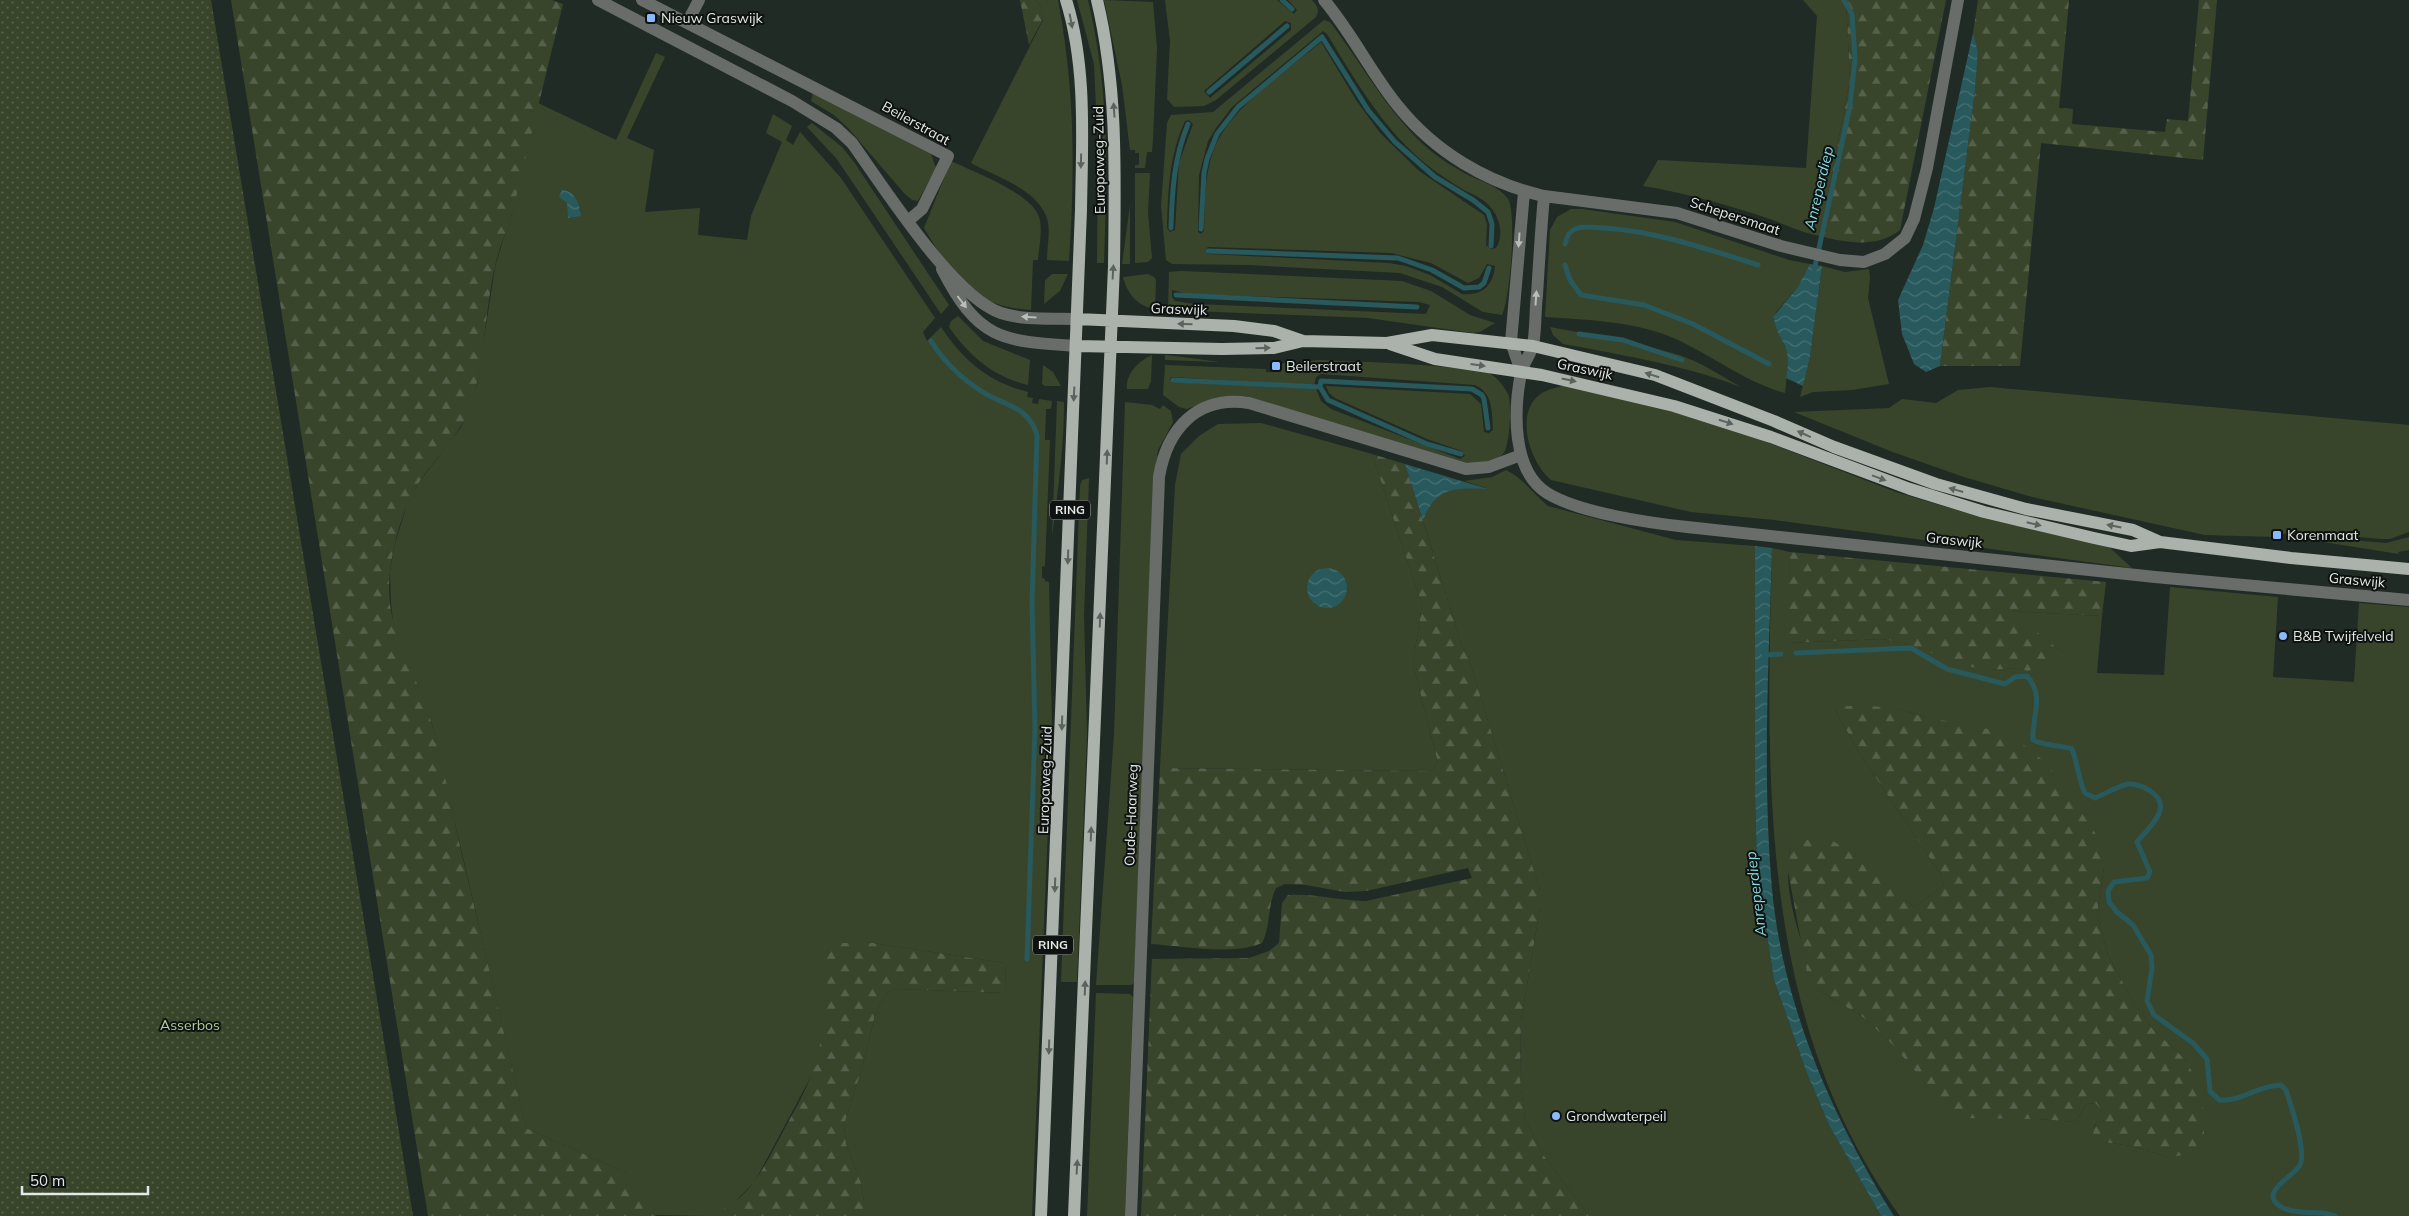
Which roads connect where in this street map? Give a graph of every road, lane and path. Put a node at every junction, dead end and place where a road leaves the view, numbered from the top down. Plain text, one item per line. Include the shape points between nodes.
1 (598, 0) edge
2 (642, 0) edge
3 (699, 0) edge
4 (1066, 0) edge
5 (1097, 0) edge
6 (1324, 0) edge
7 (1958, 0) edge
8 (687, 23) junction
9 (803, 82) junction
10 (792, 101) junction
11 (1524, 192) junction
12 (1544, 196) junction
13 (908, 221) junction
14 (938, 260) junction
15 (1078, 319) junction
16 (1112, 321) junction
17 (1303, 341) junction
18 (1511, 342) junction
19 (1387, 343) junction
20 (1077, 346) junction
21 (1533, 346) junction
22 (1110, 348) junction
23 (1521, 371) junction
24 (1521, 455) junction
25 (2160, 542) junction
26 (2409, 569) edge
27 (2409, 600) edge
28 (1041, 1216) edge
29 (1074, 1216) edge
30 (1131, 1216) edge

1 - 10 street
2 - 8 street, Beilerstraat
3 - 8 street
4 -> 15 main road, Europaweg-Zuid / RING via 1075,42 1081,106
16 -> 5 main road, Europaweg-Zuid / RING via 1114,122 1110,65
6 - 11 street, Schepersmaat via 1398,106 1425,135 1484,176
7 - 12 street, Schepersmaat via 1927,168 1914,219 1905,238 1885,254 1864,262 1840,260 1802,252 1677,213
8 - 9 street, Beilerstraat
9 - 10 street
9 - 13 street, Beilerstraat via 948,156 922,209
10 - 13 street via 836,128 852,143
11 - 12 street, Schepersmaat
11 -> 18 street
21 -> 12 street
13 - 14 street
15 -> 14 street via 1018,317 992,310
14 -> 20 street via 962,303 992,332 1011,340
15 - 16 main road
15 - 20 main road, Europaweg-Zuid / RING
17 -> 16 main road, Graswijk via 1274,331 1234,326
16 - 22 main road, Europaweg-Zuid / RING
17 - 19 main road, Graswijk
22 -> 17 main road, Graswijk via 1266,348
18 - 19 main road, Graswijk via 1432,335
18 - 21 main road, Graswijk
18 - 23 street, Graswijk
19 -> 23 main road, Graswijk via 1435,359
20 - 22 main road
20 -> 28 main road, Europaweg-Zuid / RING
21 - 23 street, Graswijk
25 -> 21 main road, Graswijk via 2133,530 2026,509 1936,484 1834,448 1774,421 1655,376
29 -> 22 main road, Europaweg-Zuid / RING
23 - 24 street, Graswijk via 1517,419
23 -> 25 main road, Graswijk via 1682,408 1984,512 2131,546
24 - 27 street, Graswijk via 1530,475 1546,492 1569,502 1651,523 2155,578
24 - 30 street, Oude-Haarweg via 1489,467 1466,469 1235,401 1210,405 1184,422 1169,442 1159,477
25 - 26 main road, Graswijk

